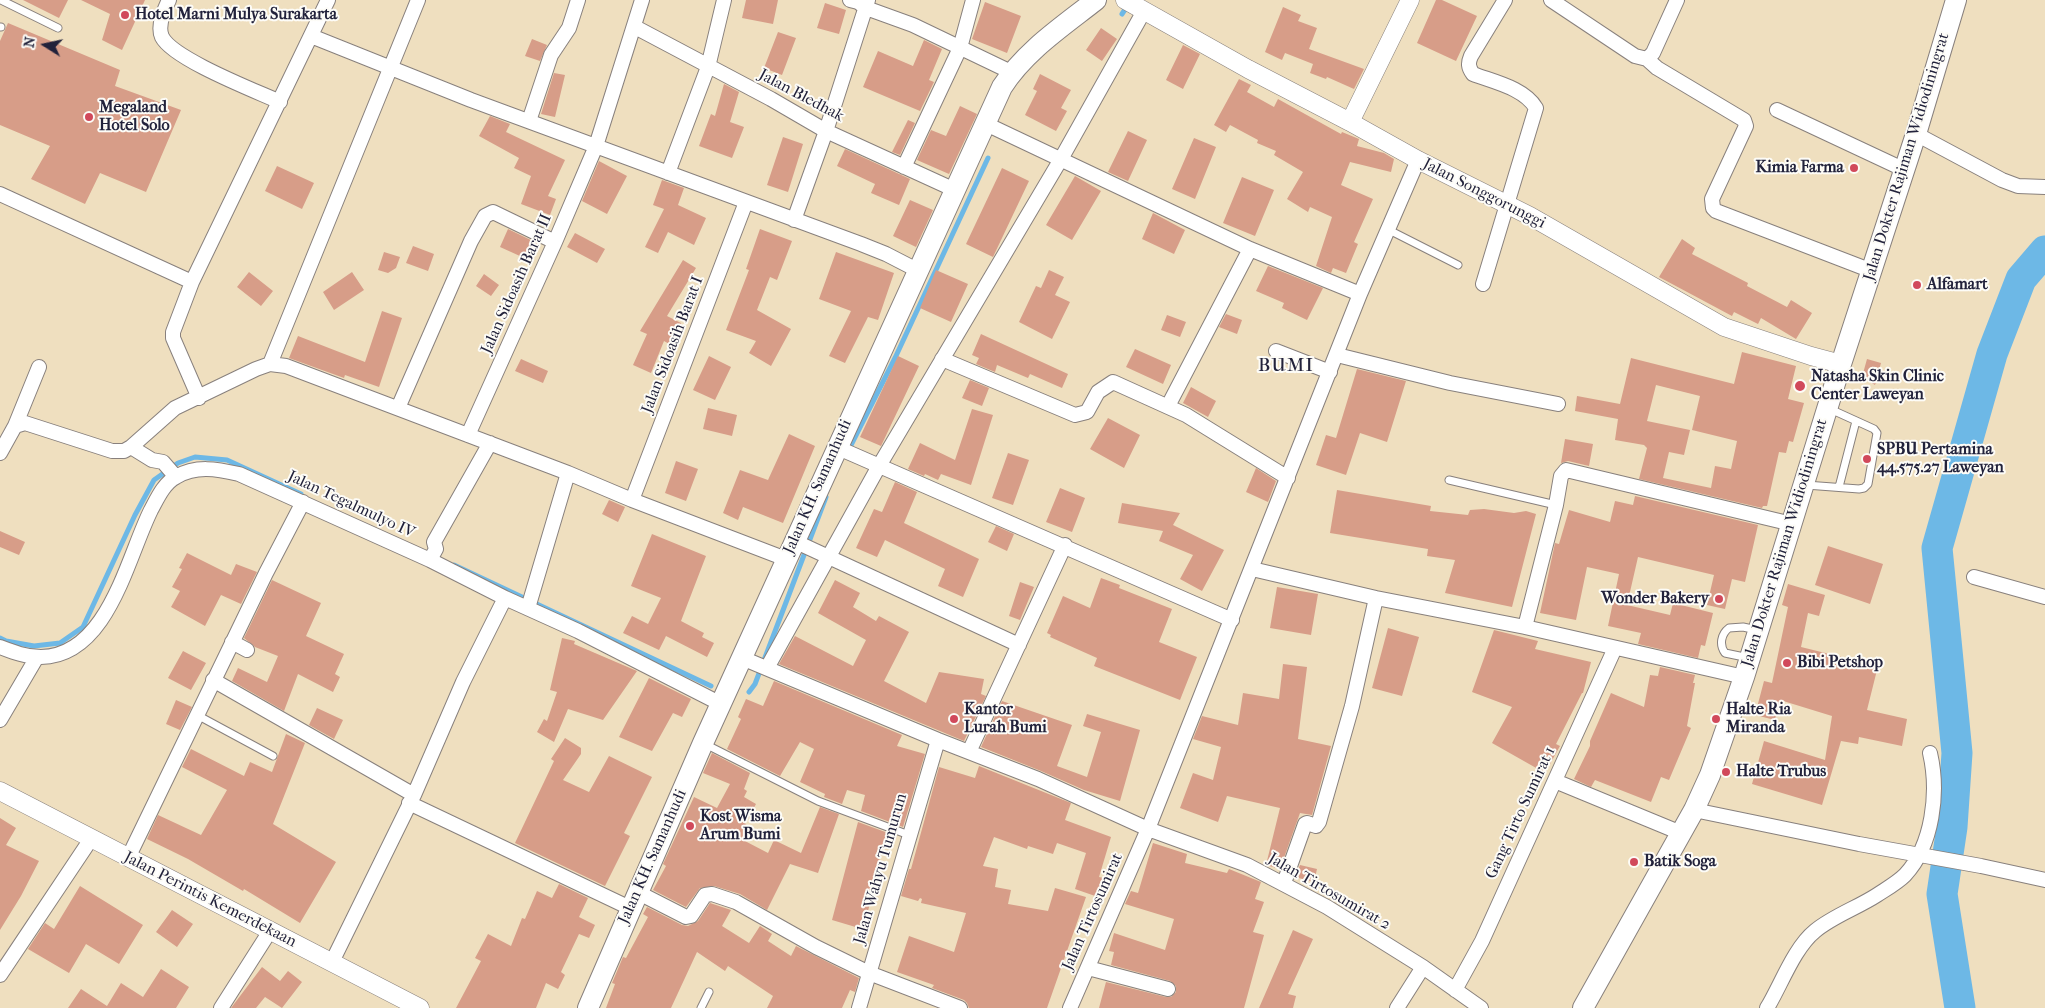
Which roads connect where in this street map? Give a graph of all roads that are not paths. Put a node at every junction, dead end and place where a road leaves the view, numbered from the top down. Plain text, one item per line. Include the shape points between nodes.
1 (2, 0) edge
2 (169, 0) edge
3 (328, 0) edge
4 (418, 0) edge
5 (578, 0) edge
6 (642, 0) edge
7 (724, 0) edge
8 (850, 0) edge
9 (973, 0) edge
10 (1096, 0) edge
11 (1410, 0) edge
12 (1506, 0) edge
13 (1551, 0) edge
14 (1677, 0) edge
15 (1956, 0) edge
16 (867, 4) edge
17 (1134, 5) edge
18 (635, 26) junction
19 (58, 28) dead end
20 (311, 36) junction
21 (960, 48) junction
22 (1647, 59) junction
23 (391, 67) junction
24 (708, 67) junction
25 (1011, 72) junction
26 (280, 102) junction
27 (1777, 110) dead end
28 (529, 121) junction
29 (1350, 122) junction
30 (986, 124) junction
31 (826, 131) junction
32 (1916, 134) junction
33 (596, 146) junction
34 (1061, 159) junction
35 (1418, 160) junction
36 (904, 167) junction
37 (1905, 170) junction
38 (668, 173) junction
39 (2045, 187) edge
40 (955, 190) junction
41 (0, 194) edge
42 (746, 202) junction
43 (1508, 205) junction
44 (794, 220) junction
45 (1388, 230) junction
46 (555, 242) junction
47 (1250, 249) junction
48 (1458, 265) dead end
49 (919, 271) junction
50 (1872, 271) junction
51 (192, 282) junction
52 (1483, 284) dead end
53 (1360, 294) junction
54 (1276, 351) dead end
55 (1337, 355) junction
56 (942, 359) junction
57 (270, 364) junction
58 (1841, 364) junction
59 (39, 367) dead end
60 (1330, 372) junction
61 (199, 398) junction
62 (1558, 404) dead end
63 (1168, 406) junction
64 (398, 408) junction
65 (1827, 408) junction
66 (1856, 421) junction
67 (15, 426) junction
68 (468, 435) junction
69 (490, 444) junction
70 (131, 447) junction
71 (840, 449) junction
72 (0, 453) edge
73 (879, 466) junction
74 (170, 470) junction
75 (568, 473) junction
76 (1288, 478) junction
77 (1449, 480) dead end
78 (1803, 484) junction
79 (1839, 487) junction
80 (632, 500) junction
81 (304, 502) junction
82 (1556, 506) junction
83 (1792, 524) junction
84 (794, 540) junction
85 (1065, 546) junction
86 (829, 555) junction
87 (433, 556) junction
88 (786, 559) junction
89 (1252, 569) junction
90 (1974, 577) dead end
91 (2045, 597) edge
92 (505, 598) junction
93 (1376, 598) junction
94 (530, 602) junction
95 (1232, 620) junction
96 (1525, 627) junction
97 (1758, 630) junction
98 (232, 642) junction
99 (1019, 646) junction
100 (0, 647) edge
101 (1615, 648) junction
102 (246, 650) dead end
103 (37, 657) junction
104 (1749, 658) junction
105 (757, 664) junction
106 (1744, 677) junction
107 (214, 680) junction
108 (721, 704) junction
109 (197, 715) junction
110 (0, 720) edge
111 (938, 740) junction
112 (703, 742) junction
113 (969, 752) junction
114 (1930, 753) dead end
115 (273, 756) dead end
116 (1555, 781) junction
117 (0, 791) edge
118 (412, 799) junction
119 (1694, 810) junction
120 (1148, 829) junction
121 (1681, 833) junction
122 (909, 835) junction
123 (91, 839) junction
124 (1919, 855) junction
125 (128, 858) junction
126 (2045, 880) edge
127 (1284, 883) junction
128 (633, 900) junction
129 (270, 931) junction
130 (332, 962) junction
131 (1423, 967) junction
132 (1088, 968) junction
133 (869, 973) junction
134 (0, 975) edge
135 (1168, 989) dead end
136 (1455, 990) junction
137 (709, 992) dead end
138 (221, 1008) edge
139 (420, 1008) edge
140 (588, 1008) edge
141 (701, 1008) edge
142 (859, 1008) edge
143 (960, 1008) edge
144 (1070, 1008) edge
145 (1397, 1008) edge
146 (1481, 1008) edge
147 (1583, 1008) edge
148 (1766, 1008) edge

1 - 19 lane
2 - 26 street via 161,23 162,37 176,51
3 - 20 street
4 - 23 street
5 - 28 street via 572,22 551,55
6 - 18 street, Jalan Sidoasih Barat II
7 - 24 street
8 - 16 street
9 - 21 street
10 - 25 main road, Jalan KH. Samanhudi
11 - 29 street
12 - 43 street via 1468,62 1473,74 1520,93 1536,108
13 - 22 street via 1635,56
14 - 22 street via 1653,53
15 - 32 main road, Jalan Dokter Rajiman Widiodiningrat
16 - 21 street
16 - 31 street
17 - 29 street, Jalan Songgorunggi
17 - 34 street
18 - 24 street, Jalan Bledhak
18 - 33 street, Jalan Sidoasih Barat II
20 - 23 street
20 - 26 street
21 - 25 street
21 - 36 street
22 - 50 street via 1746,122 1712,199 1716,211
23 - 28 street
23 - 57 street
24 - 31 street, Jalan Bledhak via 771,98
24 - 38 street
25 - 30 main road, Jalan KH. Samanhudi
26 - 51 street
27 - 37 street
28 - 33 street
29 - 35 street, Jalan Songgorunggi
30 - 34 street
30 - 40 main road, Jalan KH. Samanhudi
31 - 36 street, Jalan Bledhak
31 - 44 street
32 - 37 main road, Jalan Dokter Rajiman Widiodiningrat
32 - 39 street via 2002,180 2018,186
33 - 38 street
33 - 46 street, Jalan Sidoasih Barat II
34 - 47 street
34 - 56 street
35 - 43 street, Jalan Songgorunggi
35 - 45 street, Jalan Tirtosumirat
36 - 40 street, Jalan Bledhak
37 - 50 main road, Jalan Dokter Rajiman Widiodiningrat
38 - 42 street
40 - 49 main road, Jalan KH. Samanhudi
41 - 51 street
42 - 44 street
42 - 80 street, Jalan Sidoasih Barat I
43 - 52 street
43 - 58 street, Jalan Songgorunggi via 1724,327
44 - 49 street via 886,254
45 - 48 lane
45 - 53 street, Jalan Tirtosumirat
46 - 64 street via 493,212 485,216
46 - 68 street, Jalan Sidoasih Barat II
47 - 53 street
47 - 63 street
49 - 71 main road, Jalan KH. Samanhudi
50 - 58 main road, Jalan Dokter Rajiman Widiodiningrat
51 - 61 street via 173,338
53 - 55 street, Jalan Tirtosumirat
54 - 60 street
55 - 60 street, Jalan Tirtosumirat
55 - 62 street via 1450,383
56 - 63 street via 1075,415 1087,412 1098,392 1112,382
56 - 73 street
57 - 61 street
57 - 64 street via 286,366
58 - 65 main road, Jalan Dokter Rajiman Widiodiningrat
59 - 67 street
60 - 76 street, Jalan Tirtosumirat
61 - 70 street via 175,408
63 - 76 street
64 - 68 street
65 - 66 lane
65 - 78 main road, Jalan Dokter Rajiman Widiodiningrat
66 - 79 lane
66 - 79 lane via 1878,433 1868,484 1859,489
67 - 70 street via 25,423 112,451
67 - 72 street
68 - 69 street
69 - 75 street
69 - 87 street via 434,542
70 - 74 street
71 - 73 street
71 - 84 main road, Jalan KH. Samanhudi
73 - 85 street
73 - 86 street
74 - 81 street, Jalan Tegalmulyo IV via 201,469 239,474
74 - 103 street via 170,481 156,500 103,619 69,651
75 - 80 street
75 - 94 street
76 - 89 street, Jalan Tirtosumirat
77 - 82 lane
78 - 79 lane
78 - 83 main road, Jalan Dokter Rajiman Widiodiningrat
80 - 88 street
81 - 87 street, Jalan Tegalmulyo IV
81 - 98 street
82 - 83 street via 1561,476 1566,470
82 - 96 street
83 - 97 main road, Jalan Dokter Rajiman Widiodiningrat
84 - 86 street
84 - 88 main road, Jalan KH. Samanhudi
85 - 95 street
85 - 99 street
86 - 99 street
86 - 105 street
87 - 92 street, Jalan Tegalmulyo IV
88 - 105 main road, Jalan KH. Samanhudi
89 - 93 street
89 - 95 street, Jalan Tirtosumirat
90 - 91 street
92 - 94 street, Jalan Tegalmulyo IV
92 - 118 street via 463,682
93 - 96 street
93 - 127 street via 1352,706 1319,822 1316,826 1305,824
94 - 108 street, Jalan Tegalmulyo IV
95 - 120 street, Jalan Tirtosumirat
96 - 101 street
97 - 104 main road, Jalan Dokter Rajiman Widiodiningrat
97 - 104 lane via 1729,628 1723,635 1721,645 1725,653
98 - 102 street
98 - 107 street
99 - 113 street
100 - 103 street
101 - 106 street
101 - 116 street, Gang Tirto Sumirat 1
103 - 110 street
104 - 106 main road, Jalan Dokter Rajiman Widiodiningrat
105 - 108 main road, Jalan KH. Samanhudi
105 - 111 street, Jalan Tirtosumirat 2
106 - 119 main road, Jalan Dokter Rajiman Widiodiningrat
107 - 109 street
107 - 118 street
108 - 112 main road, Jalan KH. Samanhudi
109 - 115 lane
109 - 125 street
111 - 113 street, Jalan Tirtosumirat 2
111 - 122 street, Jalan Wahyu Tumurun
112 - 122 lane via 818,801
112 - 128 main road, Jalan KH. Samanhudi
113 - 120 street, Jalan Tirtosumirat 2
114 - 124 street via 1934,779 1932,807
116 - 121 street
116 - 136 street, Gang Tirto Sumirat 1 via 1482,941
117 - 123 street, Jalan Perintis Kemerdekaan
118 - 128 street
118 - 130 street
119 - 121 main road, Jalan Dokter Rajiman Widiodiningrat
119 - 124 street
120 - 127 street, Jalan Tirtosumirat 2
120 - 132 street, Jalan Tirtosumirat
121 - 147 main road, Jalan Dokter Rajiman Widiodiningrat
122 - 133 street, Jalan Wahyu Tumurun
123 - 125 street, Jalan Perintis Kemerdekaan
123 - 134 street
124 - 126 street
124 - 148 street via 1904,876 1814,932 1797,953
125 - 129 street, Jalan Perintis Kemerdekaan
127 - 131 street, Jalan Tirtosumirat 2
128 - 133 street via 686,917 691,916 705,896 712,894 736,902
128 - 140 main road, Jalan KH. Samanhudi
129 - 130 street, Jalan Perintis Kemerdekaan
129 - 138 street
130 - 139 street, Jalan Perintis Kemerdekaan
131 - 136 street, Jalan Tirtosumirat 2
131 - 145 street
132 - 135 street
132 - 144 street, Jalan Tirtosumirat
133 - 142 street, Jalan Wahyu Tumurun
133 - 143 street
136 - 146 street, Jalan Tirtosumirat 2
137 - 141 lane

